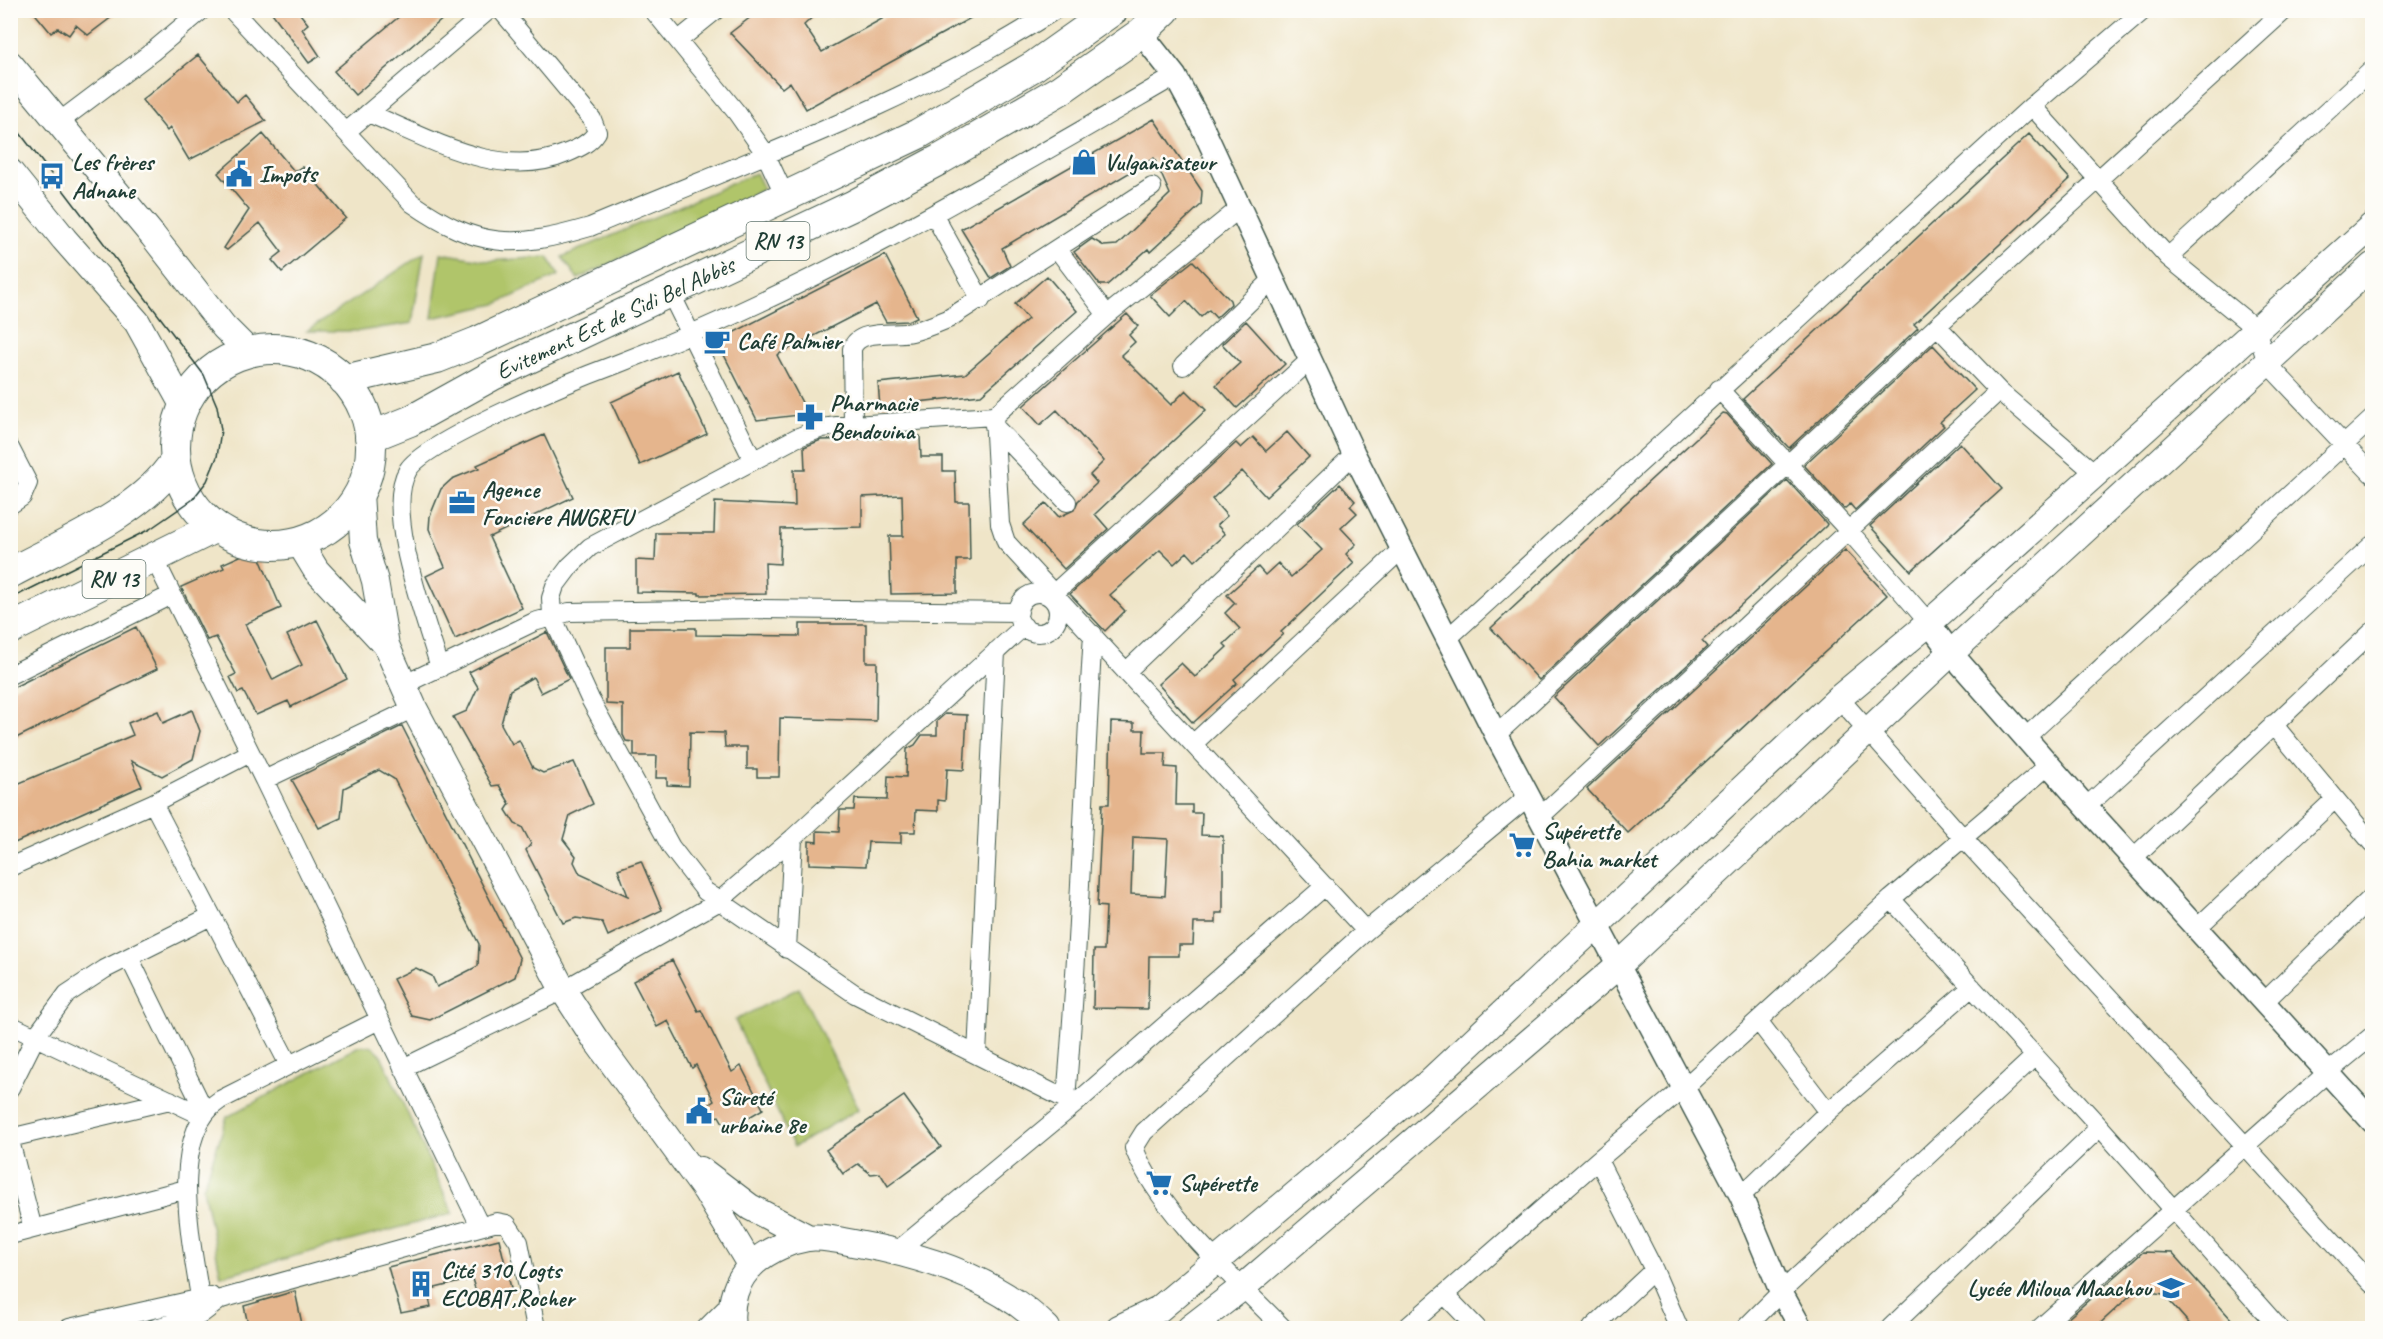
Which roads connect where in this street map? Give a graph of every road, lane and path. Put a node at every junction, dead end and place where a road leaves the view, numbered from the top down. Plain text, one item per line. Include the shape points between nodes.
1 (202, 10) edge
2 (232, 10) edge
3 (489, 10) edge
4 (501, 10) edge
5 (653, 10) edge
6 (716, 10) edge
7 (1055, 10) edge
8 (1113, 10) edge
9 (1165, 10) edge
10 (2144, 10) edge
11 (2285, 10) edge
12 (1141, 33) junction
13 (679, 40) junction
14 (10, 64) edge
15 (2373, 70) edge
16 (1175, 76) junction
17 (2032, 106) junction
18 (368, 113) junction
19 (59, 122) junction
20 (346, 132) junction
21 (765, 153) junction
22 (10, 172) edge
23 (2098, 180) junction
24 (1152, 187) dead end
25 (785, 196) junction
26 (1240, 208) junction
27 (934, 215) junction
28 (2373, 226) edge
29 (1058, 250) junction
30 (2168, 257) junction
31 (2373, 266) edge
32 (1272, 280) junction
33 (670, 292) junction
34 (981, 300) junction
35 (1107, 315) junction
36 (1937, 326) junction
37 (2256, 329) junction
38 (693, 335) junction
39 (248, 351) junction
40 (1310, 360) junction
41 (2267, 363) junction
42 (1184, 366) dead end
43 (344, 380) junction
44 (1719, 389) junction
45 (1999, 391) junction
46 (184, 407) junction
47 (2373, 419) edge
48 (994, 421) junction
49 (853, 424) junction
50 (370, 436) junction
51 (2345, 444) junction
52 (10, 448) edge
53 (1354, 454) junction
54 (753, 460) junction
55 (175, 461) junction
56 (1788, 465) junction
57 (2096, 474) junction
58 (2373, 474) edge
59 (360, 493) junction
60 (1066, 502) dead end
61 (10, 505) edge
62 (216, 527) junction
63 (1849, 531) junction
64 (298, 542) junction
65 (2373, 545) edge
66 (1403, 548) junction
67 (154, 558) junction
68 (10, 573) edge
69 (171, 595) junction
70 (1052, 595) junction
71 (552, 616) junction
72 (1021, 619) junction
73 (1929, 623) junction
74 (10, 629) edge
75 (2373, 632) edge
76 (1093, 634) junction
77 (1448, 638) junction
78 (386, 645) junction
79 (996, 651) junction
80 (1951, 653) junction
81 (440, 668) junction
82 (1127, 671) junction
83 (10, 675) edge
84 (403, 685) junction
85 (1839, 698) junction
86 (414, 708) junction
87 (2273, 724) junction
88 (1867, 732) junction
89 (1496, 735) junction
90 (2026, 737) junction
91 (1194, 743) junction
92 (250, 753) junction
93 (2049, 765) junction
94 (264, 780) junction
95 (1529, 796) junction
96 (2335, 799) junction
97 (153, 802) junction
98 (2086, 807) junction
99 (1539, 818) junction
100 (793, 838) junction
101 (1963, 838) junction
102 (2373, 843) edge
103 (2133, 858) junction
104 (10, 867) edge
105 (1325, 886) junction
106 (2373, 897) edge
107 (1891, 899) junction
108 (718, 902) junction
109 (211, 916) junction
110 (1597, 927) junction
111 (2198, 927) junction
112 (1366, 931) junction
113 (787, 949) junction
114 (129, 957) junction
115 (1620, 964) junction
116 (1972, 987) junction
117 (563, 990) junction
118 (2265, 1001) junction
119 (379, 1020) junction
120 (1759, 1022) junction
121 (10, 1024) edge
122 (36, 1036) junction
123 (2373, 1036) edge
124 (977, 1054) junction
125 (2035, 1056) junction
126 (289, 1065) junction
127 (403, 1068) junction
128 (2327, 1073) junction
129 (1685, 1087) junction
130 (10, 1088) edge
131 (170, 1100) junction
132 (1070, 1101) junction
133 (1828, 1112) junction
134 (204, 1114) junction
135 (2373, 1122) edge
136 (2100, 1127) junction
137 (10, 1140) edge
138 (2247, 1147) junction
139 (681, 1154) junction
140 (1598, 1160) junction
141 (186, 1189) junction
142 (1741, 1196) junction
143 (2173, 1210) junction
144 (480, 1226) junction
145 (33, 1229) junction
146 (10, 1235) edge
147 (809, 1238) junction
148 (897, 1251) junction
149 (1217, 1260) junction
150 (751, 1266) junction
151 (1653, 1270) junction
152 (2373, 1284) edge
153 (1243, 1287) junction
154 (1781, 1292) junction
155 (1446, 1296) junction
156 (732, 1302) junction
157 (205, 1313) edge
158 (69, 1329) edge
159 (156, 1329) edge
160 (536, 1329) edge
161 (706, 1329) edge
162 (732, 1329) edge
163 (1047, 1329) edge
164 (1119, 1329) edge
165 (1190, 1329) edge
166 (1282, 1329) edge
167 (1406, 1329) edge
168 (1477, 1329) edge
169 (1592, 1329) edge
170 (1679, 1329) edge
171 (1745, 1329) edge
172 (1801, 1329) edge
173 (1890, 1329) edge
174 (2040, 1329) edge
175 (2279, 1329) edge

1 - 19 street
2 - 20 street
3 - 18 street
4 - 18 street via 592,119 597,132 587,144 550,160 518,164 479,159
5 - 13 street
6 - 13 street
7 - 21 street via 921,85
8 - 25 highway, Evitement Est de Sidi Bel Abbès / RN 13 via 971,105
9 - 12 highway, Evitement Est de Sidi Bel Abbès / RN 13
10 - 17 street
11 - 23 street
12 - 16 street
12 - 33 highway, Evitement Est de Sidi Bel Abbès / RN 13 via 1060,90 993,130 854,205
13 - 21 street
14 - 19 main road
15 - 30 street
16 - 26 street
16 - 27 street
17 - 23 street
17 - 44 street
18 - 20 street
19 - 39 main road
20 - 21 street via 412,203 443,225 478,238 511,242 547,240 590,227
21 - 25 street
22 - 46 main road via 137,322
23 - 30 street
23 - 36 street
24 - 29 street
25 - 43 highway, Evitement Est de Sidi Bel Abbès / RN 13 via 477,342 437,358
26 - 32 street
26 - 35 street
27 - 34 street
27 - 38 street
28 - 37 main road
29 - 34 street
29 - 35 street
30 - 37 street
31 - 41 main road
32 - 40 street
32 - 42 street
33 - 38 street
33 - 50 highway, Evitement Est de Sidi Bel Abbès / RN 13 via 494,375 410,421
34 - 49 street via 925,328 857,341 852,349
35 - 48 street
36 - 45 street
36 - 56 street
37 - 41 street
37 - 57 main road
38 - 54 street
38 - 81 street via 557,387 429,450 408,470 398,508 409,562
39 - 43 highway via 283,349 316,359
39 - 46 highway via 204,375
40 - 53 street
40 - 70 street
41 - 51 street
41 - 80 main road
43 - 50 highway via 366,416
44 - 56 street
44 - 77 street
45 - 57 street
45 - 63 street
46 - 55 highway via 174,436
47 - 51 street
48 - 49 street
48 - 60 street
48 - 70 street via 1002,534
49 - 54 street via 822,428
50 - 59 highway via 369,465
51 - 58 street
51 - 90 street
52 - 61 street via 28,483 22,497
53 - 66 street
53 - 82 street
54 - 71 street via 591,547 555,586
55 - 62 highway via 182,484
55 - 68 highway, RN 13 via 164,480 143,498
56 - 63 street
56 - 89 street
57 - 73 main road
59 - 64 highway via 334,524
59 - 78 main road via 363,541 375,581
62 - 64 highway via 247,542
62 - 67 highway, RN 13
63 - 73 street
63 - 99 street
64 - 78 main road via 316,570
65 - 98 street
66 - 77 street
66 - 91 street
67 - 69 street
67 - 74 highway, RN 13
69 - 83 street
69 - 92 street
70 - 72 street via 1030,595 1024,599
70 - 72 street via 1058,614 1053,626 1035,632
70 - 76 street
71 - 72 street via 643,609
71 - 81 street
71 - 108 street via 590,699 671,847 687,871
72 - 79 street
73 - 80 street
73 - 85 main road
75 - 87 street
76 - 82 street
76 - 132 street
77 - 89 street
78 - 84 main road
79 - 100 street
79 - 124 street
80 - 88 main road
80 - 90 street
81 - 84 street
82 - 91 street
84 - 86 main road
85 - 88 street
85 - 110 main road
86 - 94 street
86 - 117 main road
87 - 96 street
87 - 103 street
88 - 101 street
88 - 115 main road
89 - 95 street
90 - 93 street
91 - 105 street
92 - 94 street
92 - 97 street
93 - 98 street
93 - 101 street
94 - 119 street
95 - 99 street
95 - 112 street
96 - 102 street
96 - 111 street
97 - 104 street
97 - 109 street
98 - 103 street
99 - 110 street
100 - 108 street
100 - 113 street
101 - 107 street
101 - 138 street
103 - 111 street
105 - 112 street
105 - 132 street
106 - 118 street
107 - 116 street
107 - 120 street
108 - 113 street
108 - 117 street
109 - 114 street
109 - 126 street
110 - 115 street
110 - 149 main road via 1427,1084
111 - 118 street
112 - 149 street via 1144,1132 1134,1148 1142,1168 1164,1200
113 - 124 street via 855,994
114 - 122 street via 67,993
114 - 134 street
115 - 129 street
115 - 153 main road
116 - 125 street
116 - 133 street
117 - 127 street
117 - 139 main road
118 - 128 street
119 - 126 street
119 - 127 street
120 - 129 street
120 - 133 street
121 - 122 street
122 - 130 street
122 - 131 street
123 - 128 street
124 - 132 street
125 - 136 street
125 - 154 street
126 - 134 street via 220,1100
127 - 144 street
128 - 135 street
128 - 138 street
129 - 140 street
129 - 142 street
131 - 134 street
131 - 137 street
132 - 148 street
133 - 142 street
134 - 141 street via 194,1142
136 - 143 street
136 - 173 street
137 - 145 street
138 - 143 street
138 - 152 street
139 - 147 main road via 750,1208
139 - 150 main road
140 - 151 street
140 - 155 street
141 - 145 street
141 - 157 street
142 - 154 street
143 - 174 street
143 - 175 street
144 - 157 street via 221,1299
144 - 160 street via 507,1224 515,1233
145 - 146 street
147 - 148 main road
147 - 150 main road via 778,1247
148 - 163 main road via 1001,1291
149 - 153 street
149 - 164 main road via 1159,1309
150 - 156 main road via 739,1281
151 - 169 street
151 - 170 street
153 - 165 main road
153 - 166 street
154 - 171 street
154 - 172 street
155 - 167 street
155 - 168 street
156 - 161 street
156 - 162 main road
157 - 158 street
157 - 159 street

